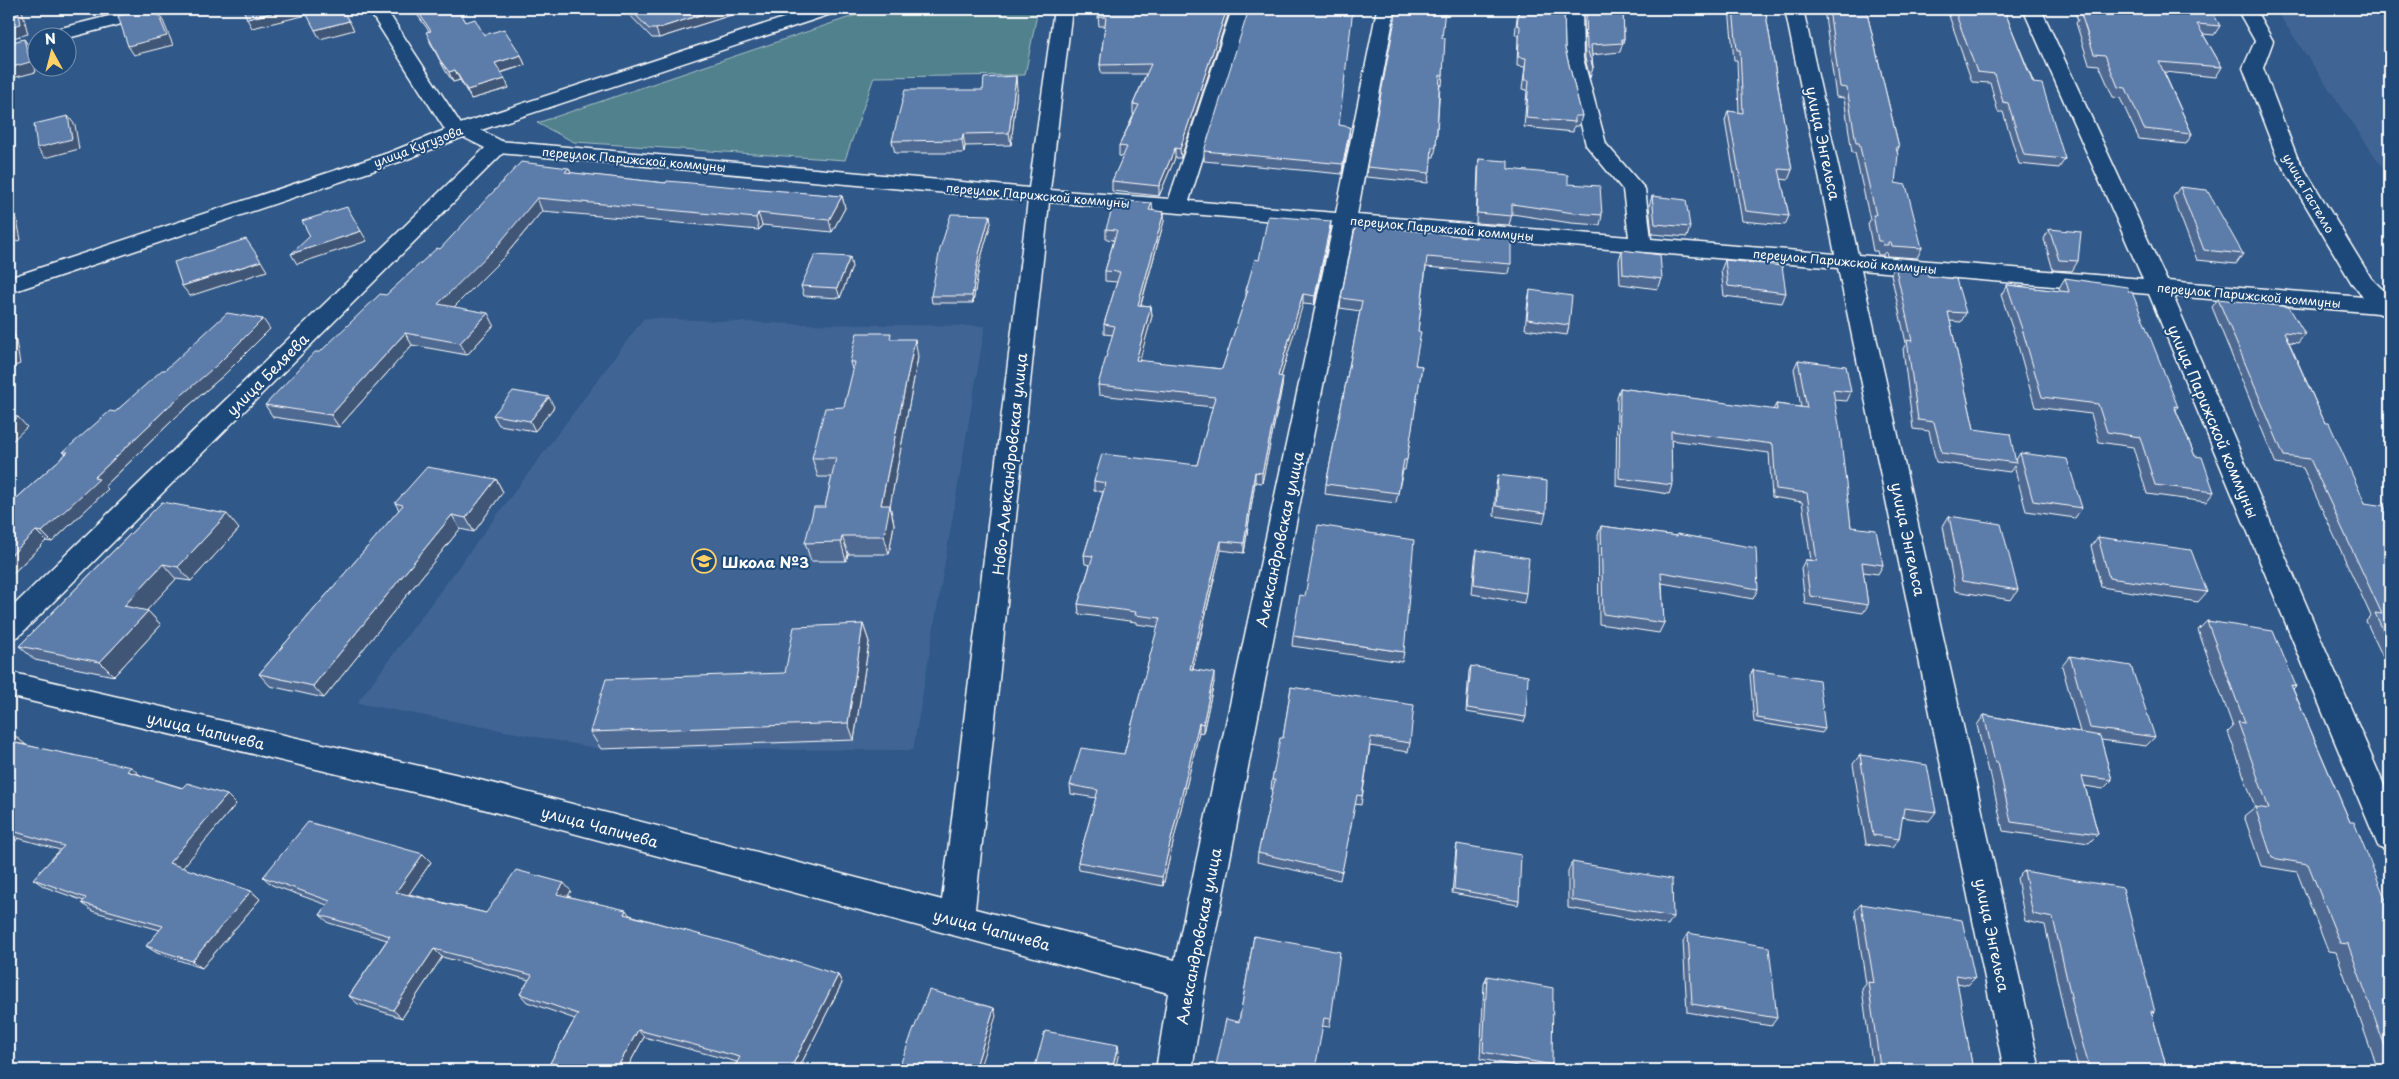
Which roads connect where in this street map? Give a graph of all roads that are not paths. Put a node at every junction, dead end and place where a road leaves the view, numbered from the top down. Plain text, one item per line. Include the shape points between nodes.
1 (157, 9) edge
2 (377, 9) edge
3 (828, 9) edge
4 (1062, 9) edge
5 (1241, 9) edge
6 (1386, 9) edge
7 (1573, 9) edge
8 (1794, 9) edge
9 (2032, 9) edge
10 (2246, 9) edge
11 (78, 29) edge
12 (460, 130) junction
13 (498, 147) junction
14 (1039, 195) junction
15 (1177, 206) junction
16 (1345, 220) junction
17 (1641, 244) junction
18 (1850, 262) junction
19 (9, 286) edge
20 (2158, 287) junction
21 (2388, 308) edge
22 (9, 628) edge
23 (9, 684) edge
24 (2390, 836) edge
25 (958, 920) junction
26 (1188, 981) junction
27 (1174, 1070) edge
28 (2022, 1070) edge

1 - 11 street
2 - 12 street
3 - 12 street, улица Кутузова
4 - 14 street, Ново-Александровская улица
5 - 15 street
6 - 16 street, Александровская улица
7 - 17 street via 1574,58 1596,145 1634,189
8 - 18 street, улица Энгельса
9 - 20 street, улица Парижской коммуны
10 - 21 street, улица Гастелло via 2264,41 2253,68 2287,158 2362,282
12 - 13 street
12 - 19 street, улица Кутузова via 395,157
13 - 14 street, переулок Парижской коммуны
13 - 22 street, улица Беляева
14 - 15 street, переулок Парижской коммуны
14 - 25 street, Ново-Александровская улица
15 - 16 street, переулок Парижской коммуны
16 - 17 street, переулок Парижской коммуны
16 - 26 street, Александровская улица
17 - 18 street, переулок Парижской коммуны
18 - 20 street, переулок Парижской коммуны
18 - 28 street, улица Энгельса
20 - 21 street, переулок Парижской коммуны
20 - 24 street, улица Парижской коммуны
23 - 25 street, улица Чапичева via 472,792
25 - 26 street, улица Чапичева
26 - 27 street, Александровская улица

